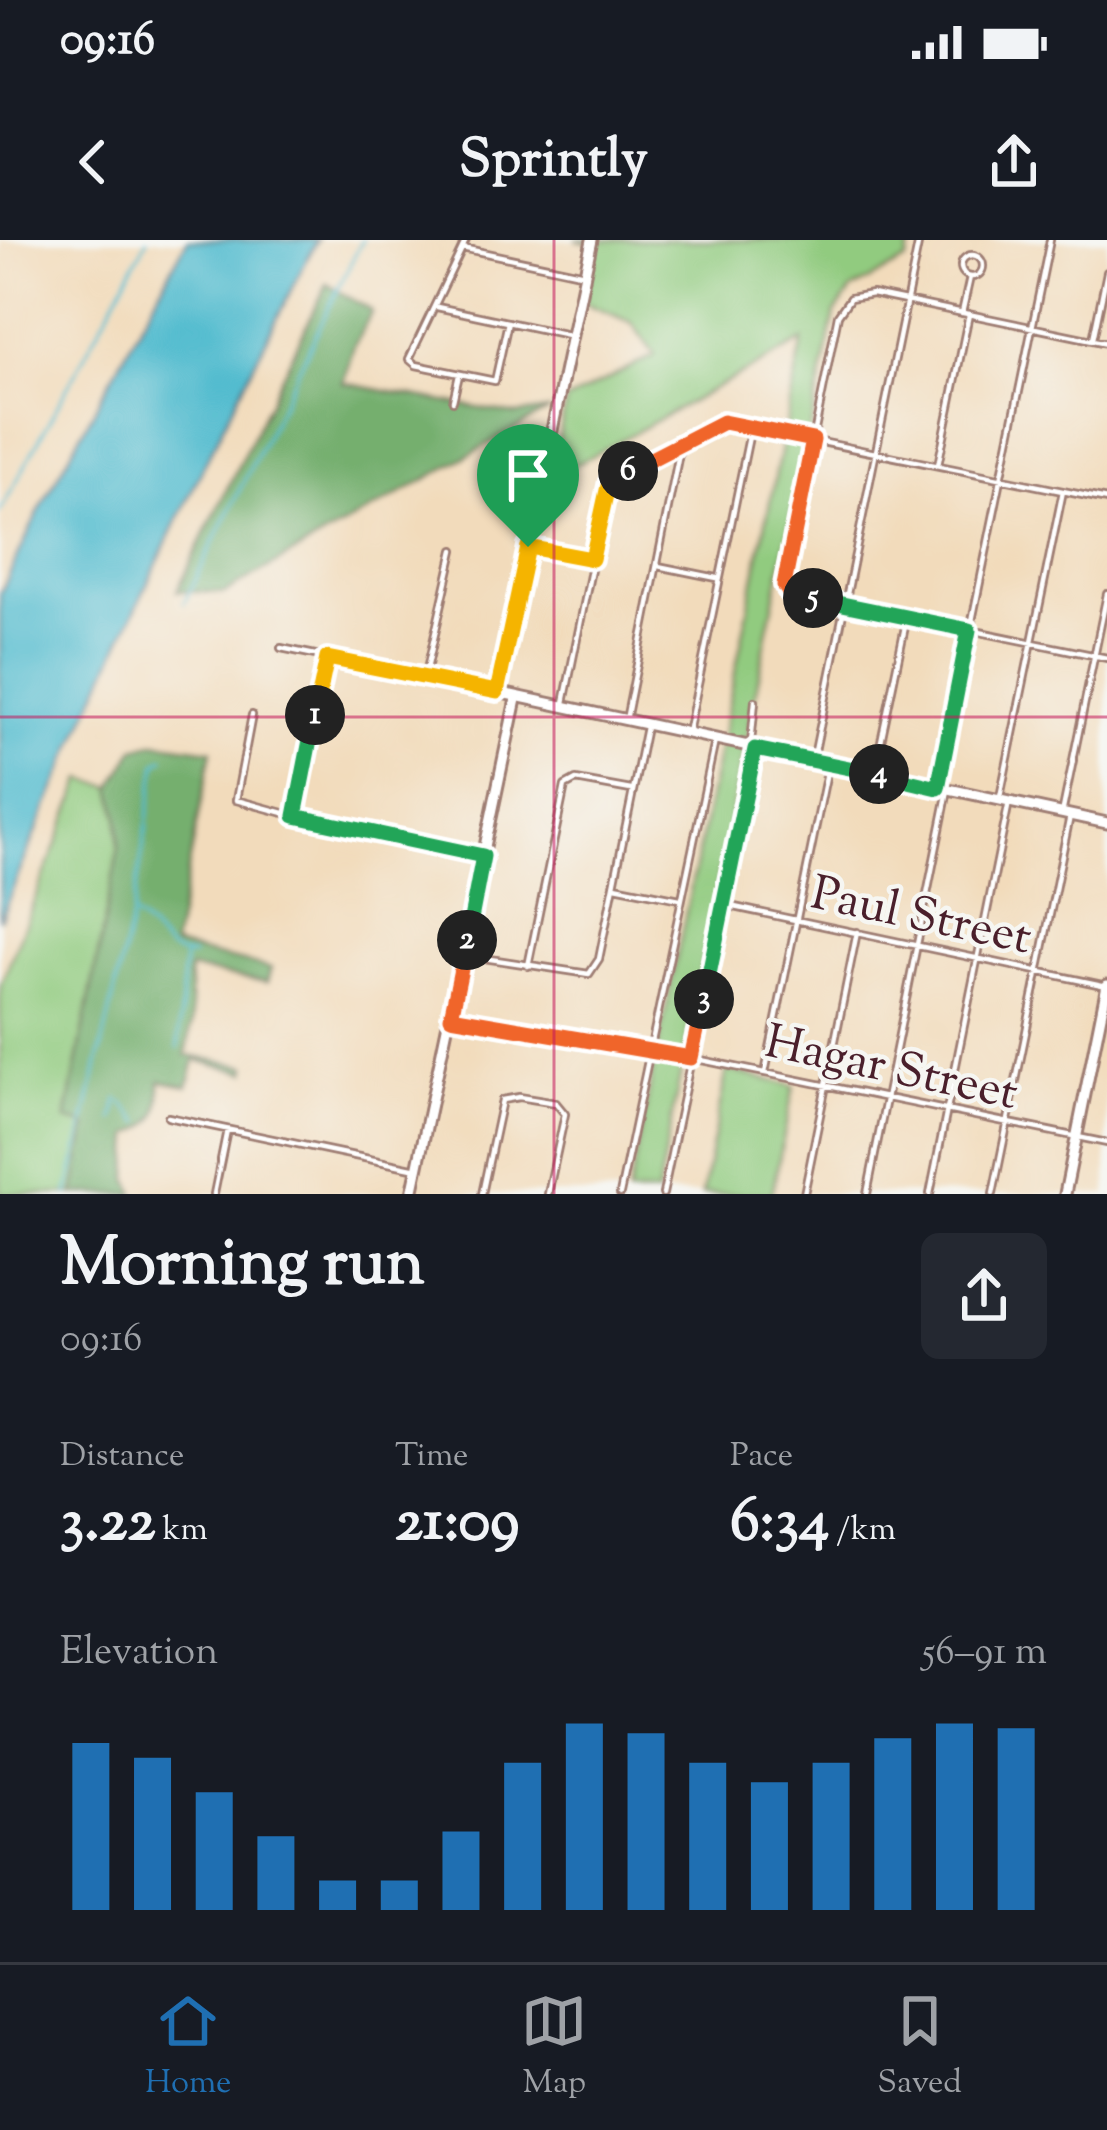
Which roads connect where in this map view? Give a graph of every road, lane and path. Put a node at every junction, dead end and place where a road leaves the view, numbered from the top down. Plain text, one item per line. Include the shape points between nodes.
1 (466, 240) edge
2 (592, 240) edge
3 (919, 240) edge
4 (1050, 240) edge
5 (462, 248) junction
6 (1107, 272) edge
7 (585, 274) junction
8 (970, 277) dead end
9 (907, 301) junction
10 (435, 306) junction
11 (966, 313) junction
12 (508, 322) junction
13 (1031, 326) junction
14 (573, 336) junction
15 (1093, 340) junction
16 (1107, 343) edge
17 (459, 375) junction
18 (453, 401) dead end
19 (751, 428) junction
20 (813, 440) junction
21 (681, 443) junction
22 (875, 453) junction
23 (938, 465) junction
24 (1001, 478) junction
25 (1063, 491) junction
26 (1107, 500) edge
27 (528, 547) junction
28 (454, 550) dead end
29 (592, 559) junction
30 (658, 566) junction
31 (719, 579) junction
32 (1107, 594) edge
33 (845, 605) junction
34 (908, 617) junction
35 (969, 630) junction
36 (1032, 643) junction
37 (281, 648) dead end
38 (1094, 656) junction
39 (327, 658) junction
40 (1107, 658) edge
41 (425, 678) junction
42 (497, 692) junction
43 (516, 699) junction
44 (755, 701) dead end
45 (562, 708) junction
46 (252, 716) dead end
47 (626, 722) junction
48 (646, 727) junction
49 (688, 735) junction
50 (715, 741) junction
51 (753, 749) junction
52 (813, 760) junction
53 (829, 764) junction
54 (874, 773) junction
55 (943, 789) junction
56 (634, 790) junction
57 (1004, 802) junction
58 (1066, 815) junction
59 (295, 816) junction
60 (1107, 823) edge
61 (483, 856) junction
62 (614, 886) junction
63 (680, 899) junction
64 (724, 904) junction
65 (799, 920) junction
66 (857, 932) junction
67 (917, 945) junction
68 (464, 955) junction
69 (977, 958) junction
70 (528, 966) junction
71 (1038, 971) junction
72 (1107, 985) edge
73 (451, 1017) junction
74 (652, 1049) junction
75 (691, 1058) junction
76 (765, 1073) junction
77 (826, 1085) junction
78 (886, 1097) junction
79 (947, 1110) junction
80 (168, 1117) dead end
81 (1008, 1123) junction
82 (227, 1130) junction
83 (1077, 1137) junction
84 (1107, 1143) edge
85 (417, 1169) junction
86 (214, 1194) edge
87 (412, 1194) edge
88 (482, 1194) edge
89 (548, 1194) edge
90 (620, 1194) edge
91 (663, 1194) edge
92 (804, 1194) edge
93 (867, 1194) edge
94 (930, 1194) edge
95 (993, 1194) edge
96 (1065, 1194) edge

1 - 5 street
2 - 7 main road
3 - 9 street
4 - 13 street
5 - 7 street
5 - 10 street
6 - 15 street
7 - 14 main road
8 - 11 street
9 - 11 street
9 - 20 street via 866,293 838,315
9 - 22 street
10 - 12 street
10 - 17 street via 409,359
11 - 13 street
11 - 23 street
12 - 14 street
12 - 17 street via 495,381
13 - 15 street
13 - 24 street
14 - 27 main road
15 - 16 street
17 - 18 street
19 - 20 street
19 - 21 street via 723,422
19 - 31 street
20 - 22 street
20 - 33 street via 784,585
21 - 29 street via 609,481
21 - 30 street
22 - 23 street
22 - 33 street
23 - 24 street
24 - 25 street
24 - 35 street
25 - 26 street
25 - 36 street
27 - 29 street
27 - 42 main road
28 - 41 street
29 - 45 street
30 - 31 street
30 - 47 street
31 - 49 street
32 - 38 street
33 - 34 street
33 - 52 street
34 - 35 street
34 - 54 street
35 - 36 street
35 - 55 street
36 - 38 street
36 - 57 street
37 - 39 street
38 - 40 street
38 - 58 street
39 - 41 street
39 - 59 street
41 - 42 street
42 - 43 main road
43 - 45 main road
43 - 61 main road
44 - 51 street
45 - 47 main road
46 - 59 street via 236,800
47 - 48 main road
48 - 49 main road
48 - 56 street
49 - 50 main road
50 - 51 main road
50 - 63 street
51 - 52 main road
51 - 64 street
52 - 53 main road
53 - 54 main road
53 - 65 street
54 - 55 main road
55 - 57 main road
55 - 67 street
56 - 62 street
56 - 70 street via 577,780 566,787
57 - 58 main road
57 - 69 street
58 - 60 main road
58 - 71 street
59 - 61 street
61 - 68 main road
62 - 63 street
62 - 70 street via 589,974
63 - 74 street
64 - 65 street, Paul Street
64 - 75 street
65 - 66 street, Paul Street
65 - 76 street
66 - 67 street, Paul Street
66 - 77 street
67 - 69 street, Paul Street
67 - 78 street
68 - 70 street
68 - 73 main road
69 - 71 street, Paul Street
69 - 79 street
71 - 72 street, Paul Street
71 - 81 street
72 - 83 main road
73 - 74 street, Hagar Street
73 - 85 main road
74 - 75 street, Hagar Street
74 - 90 street
75 - 76 street, Hagar Street
75 - 91 street
76 - 77 street, Hagar Street
77 - 78 street, Hagar Street
77 - 92 street
78 - 79 street, Hagar Street
78 - 93 street
79 - 81 street, Hagar Street
79 - 94 street
80 - 82 street
81 - 83 street, Hagar Street
81 - 95 street
82 - 85 street
82 - 86 street
83 - 84 street, Hagar Street
83 - 96 main road
85 - 87 main road
88 - 89 street via 502,1100 556,1103 565,1114

